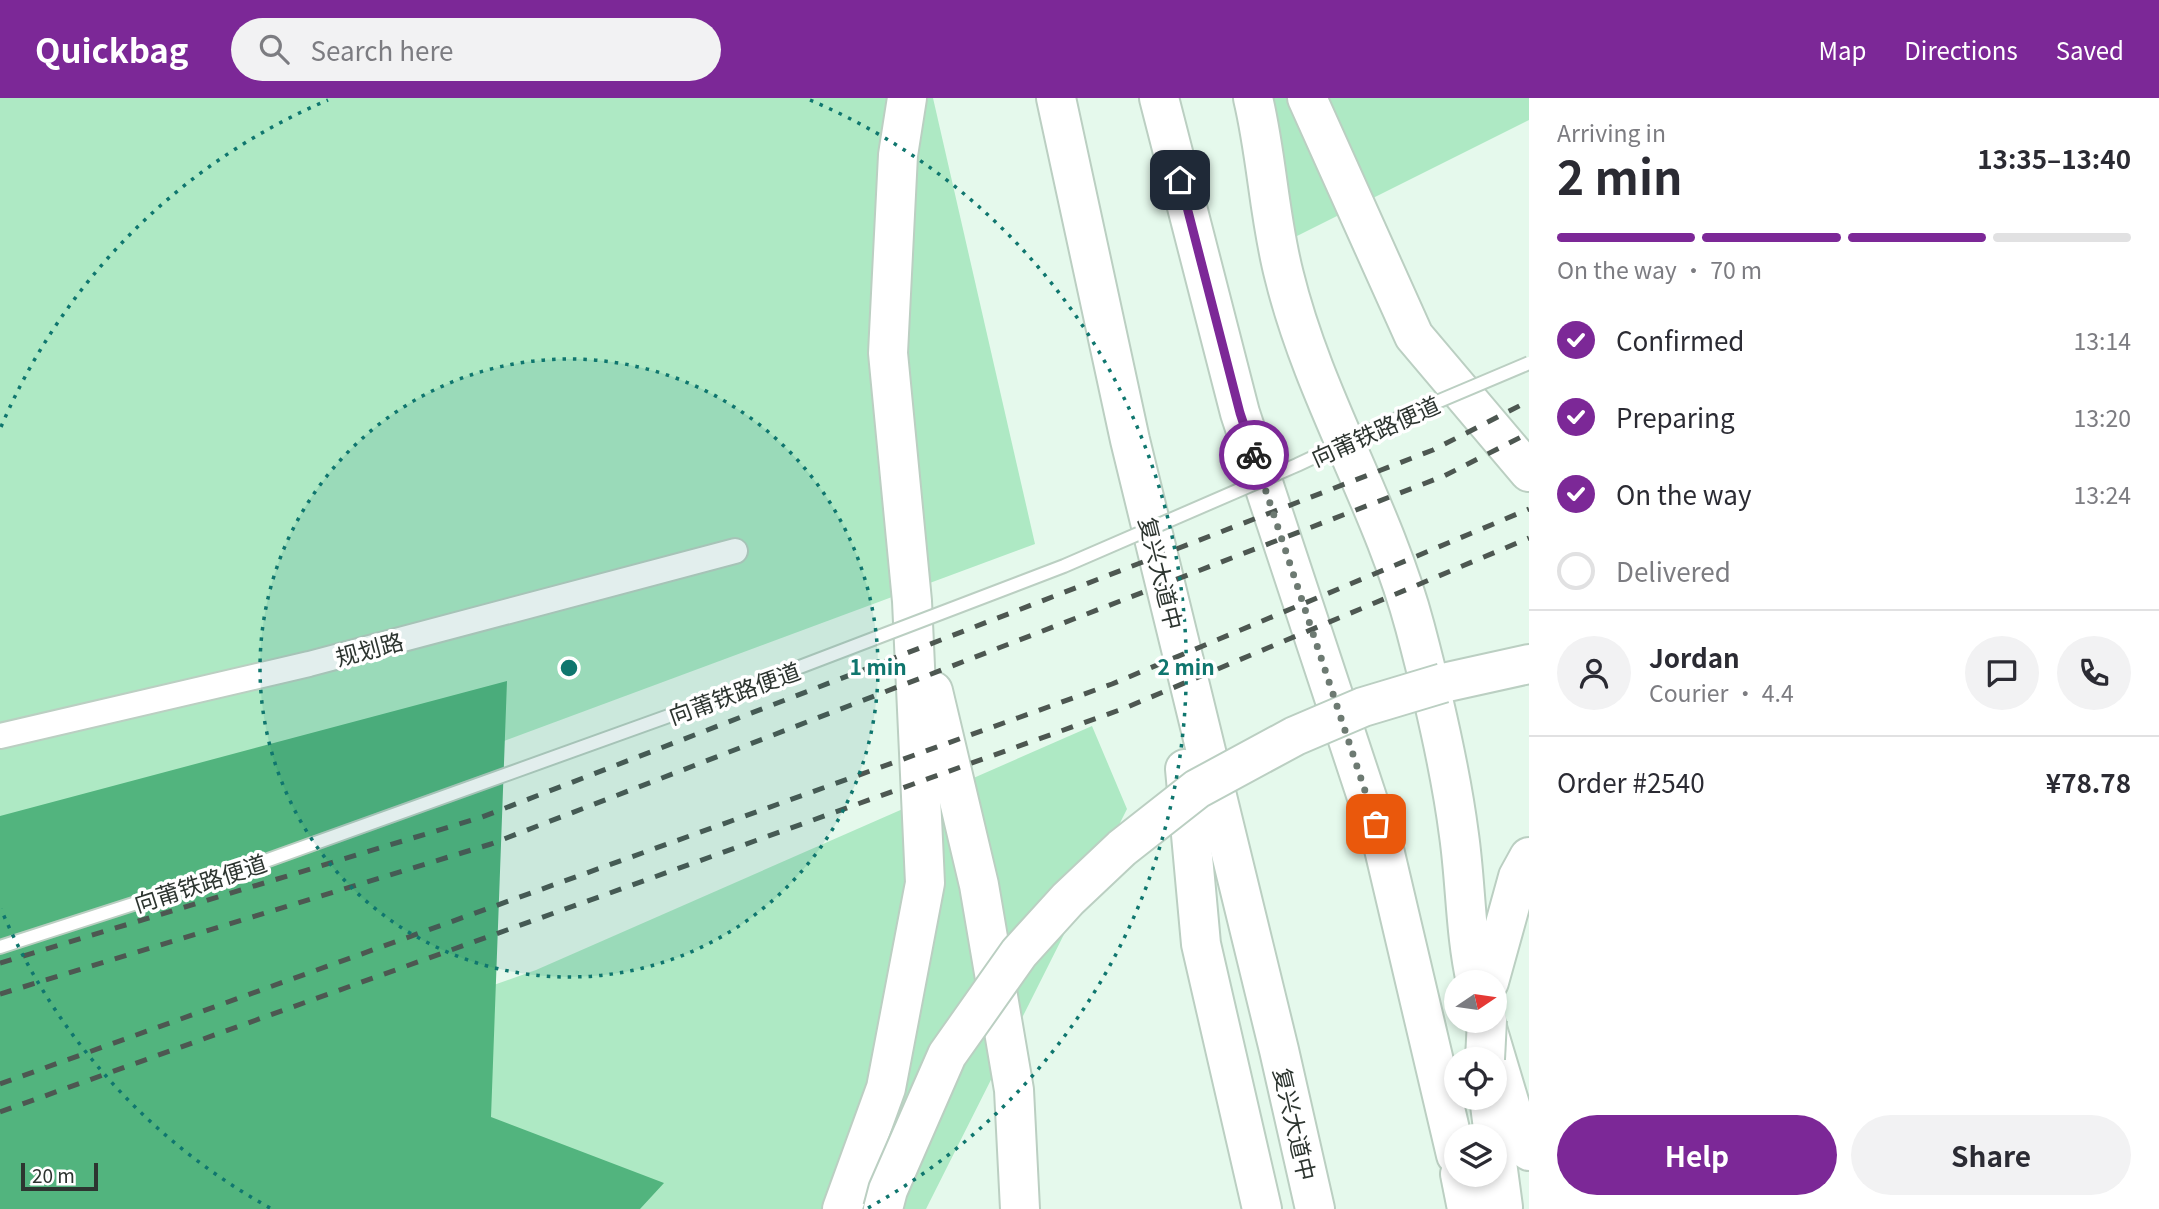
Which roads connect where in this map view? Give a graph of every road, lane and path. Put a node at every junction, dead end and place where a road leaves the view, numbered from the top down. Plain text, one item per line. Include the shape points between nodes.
1 (907, 98) edge
2 (1056, 98) edge
3 (1159, 98) edge
4 (1253, 98) edge
5 (1307, 98) edge
6 (1529, 363) edge
7 (1529, 472) edge
8 (735, 551) dead end
9 (912, 601) junction
10 (1170, 603) junction
11 (1529, 664) edge
12 (0, 736) edge
13 (1529, 857) edge
14 (0, 947) edge
15 (1476, 970) edge
16 (1479, 970) edge
17 (1490, 1033) edge
18 (1449, 1124) edge
19 (1529, 1151) edge
20 (1463, 1187) edge
21 (1495, 1187) edge
22 (1501, 1187) edge
23 (842, 1209) edge
24 (883, 1209) edge
25 (1020, 1209) edge
26 (1262, 1209) edge
27 (1315, 1209) edge
28 (1467, 1209) edge
29 (1494, 1209) edge
30 (1504, 1209) edge

1 - 9 main road via 898,155 888,352
2 - 10 main road, 复兴大道中
3 - 18 main road via 1240,413 1384,849
4 - 15 main road via 1284,275 1336,424 1400,573 1416,629 1459,835
5 - 7 main road via 1414,336
6 - 14 lane, 向莆铁路便道, bridge via 1064,566 716,699 257,864
8 - 12 street, 规划路 via 309,664
9 - 23 main road via 925,883 886,1088
9 - 25 main road via 979,885 1014,1090
10 - 26 main road via 1201,944
10 - 27 main road, 复兴大道中
11 - 24 main road, bridge via 1443,683 1307,731 1197,789 1122,848 1019,953 947,1055
13 - 16 main road
17 - 19 main road via 1516,1125
20 - 28 main road
21 - 29 main road
22 - 30 main road

